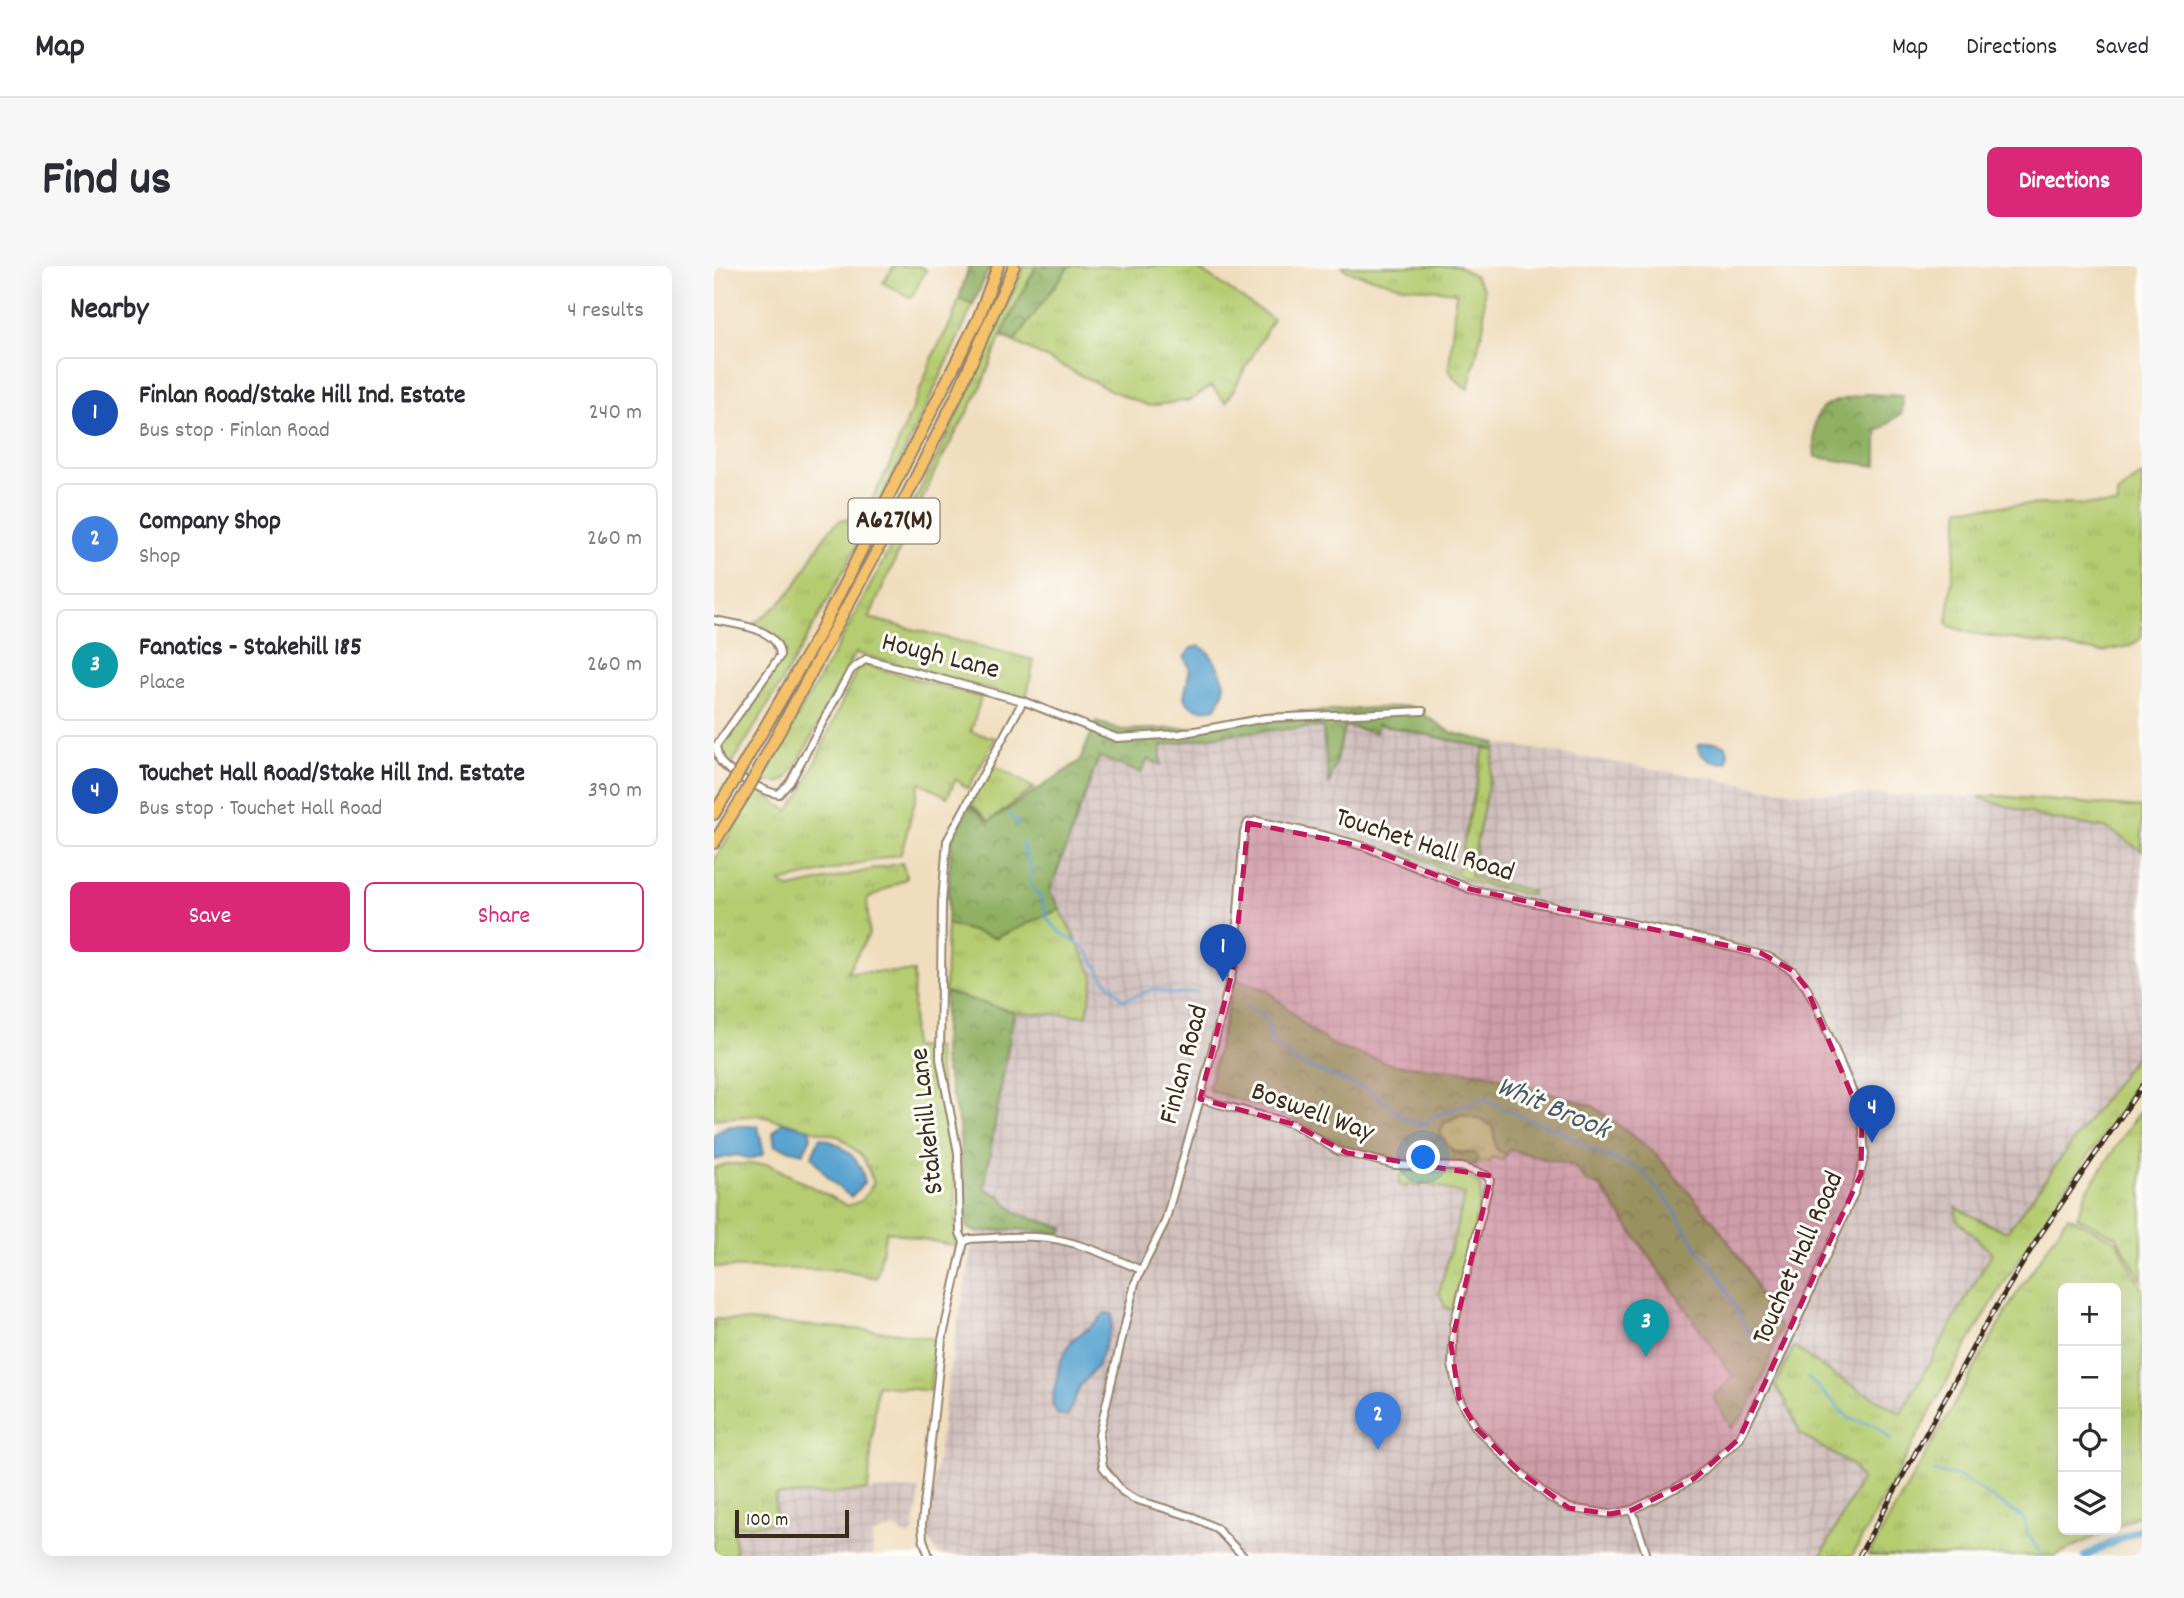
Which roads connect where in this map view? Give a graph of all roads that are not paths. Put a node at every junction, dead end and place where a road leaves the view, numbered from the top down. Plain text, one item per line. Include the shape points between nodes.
1 (998, 266) edge
2 (1014, 266) edge
3 (714, 620) edge
4 (1023, 701) junction
5 (1423, 711) dead end
6 (714, 814) edge
7 (1248, 823) joint
8 (716, 840) edge
9 (1200, 1099) junction
10 (1490, 1180) joint
11 (964, 1242) junction
12 (1141, 1270) junction
13 (1632, 1510) junction
14 (927, 1553) edge
15 (1243, 1556) edge
16 (1647, 1556) edge

1 - 6 highway, A627(M), bridge via 978,319 819,634
2 - 8 highway, A627(M), bridge via 906,497
3 - 4 street, Hough Lane via 757,629 779,646 780,656 716,747 723,765 769,793 779,794 790,782 851,670 866,659
4 - 5 street via 1117,738 1179,734 1266,718
4 - 11 street, Stakehill Lane via 947,841 940,1059 955,1130
7 - 9 street, Finlan Road via 1234,965
7 - 13 street, Touchet Hall Road via 1257,821 1352,843 1477,891 1761,953 1793,971 1812,997 1862,1119 1865,1155 1856,1189 1739,1439 1695,1478
9 - 10 street, Boswell Way via 1293,1124 1338,1151 1395,1165 1461,1167
9 - 12 street, Finlan Road via 1165,1222
10 - 13 street, Touchet Hall Road via 1454,1325 1452,1365 1459,1398 1478,1429 1549,1497 1569,1508 1610,1514
11 - 12 street via 1050,1238
11 - 14 street, Stakehill Lane via 942,1340 922,1524
12 - 15 street, Finlan Road via 1100,1424 1103,1467 1128,1495 1216,1528
13 - 16 street

